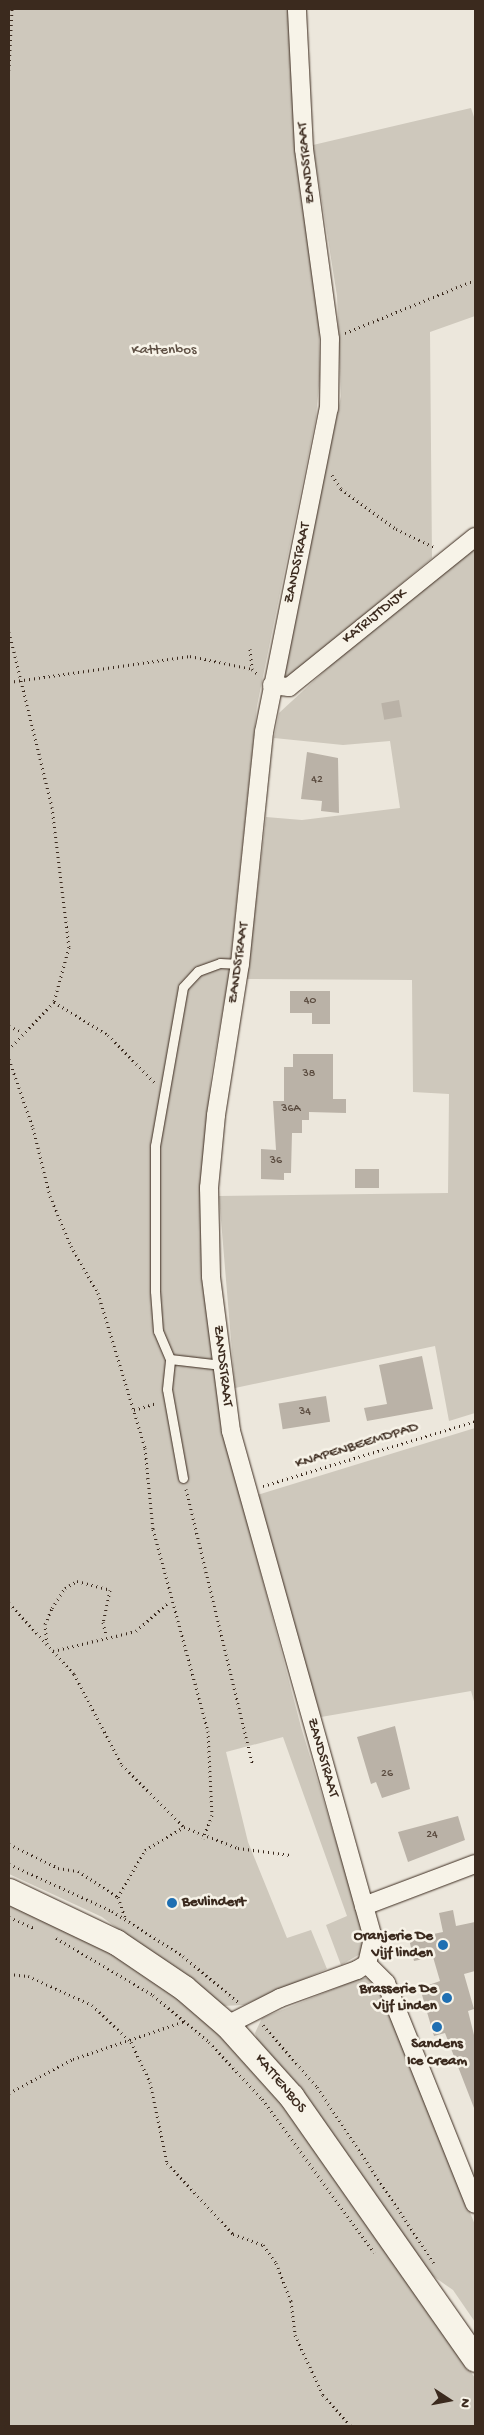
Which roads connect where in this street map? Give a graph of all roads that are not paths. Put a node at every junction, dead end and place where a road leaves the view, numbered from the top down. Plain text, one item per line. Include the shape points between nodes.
1 (298, 9) edge
2 (475, 537) edge
3 (272, 685) junction
4 (240, 964) junction
5 (170, 1359) junction
6 (222, 1365) junction
7 (184, 1478) road end
8 (475, 1864) edge
9 (9, 1891) edge
10 (364, 1906) junction
11 (367, 1964) junction
12 (227, 2025) junction
13 (475, 2204) edge
14 (475, 2359) edge

1 - 3 street, ZANDSTRAAT via 304,149 330,339 328,408 321,460
2 - 3 street, KATRIJTDIJK via 289,687
3 - 4 street, ZANDSTRAAT
4 - 5 lane via 220,963 198,971 182,987 162,1091 155,1146 155,1291 158,1331
4 - 6 street, ZANDSTRAAT via 216,1115 209,1188 211,1276
5 - 6 lane
5 - 7 lane via 168,1400
6 - 10 street, ZANDSTRAAT via 231,1431 246,1491
8 - 10 street
9 - 12 main road, KATTENBOS via 116,1942 184,1988
10 - 11 street, ZANDSTRAAT via 373,1938
11 - 12 street
11 - 13 street via 386,1983
12 - 14 main road, KATTENBOS via 291,2096

